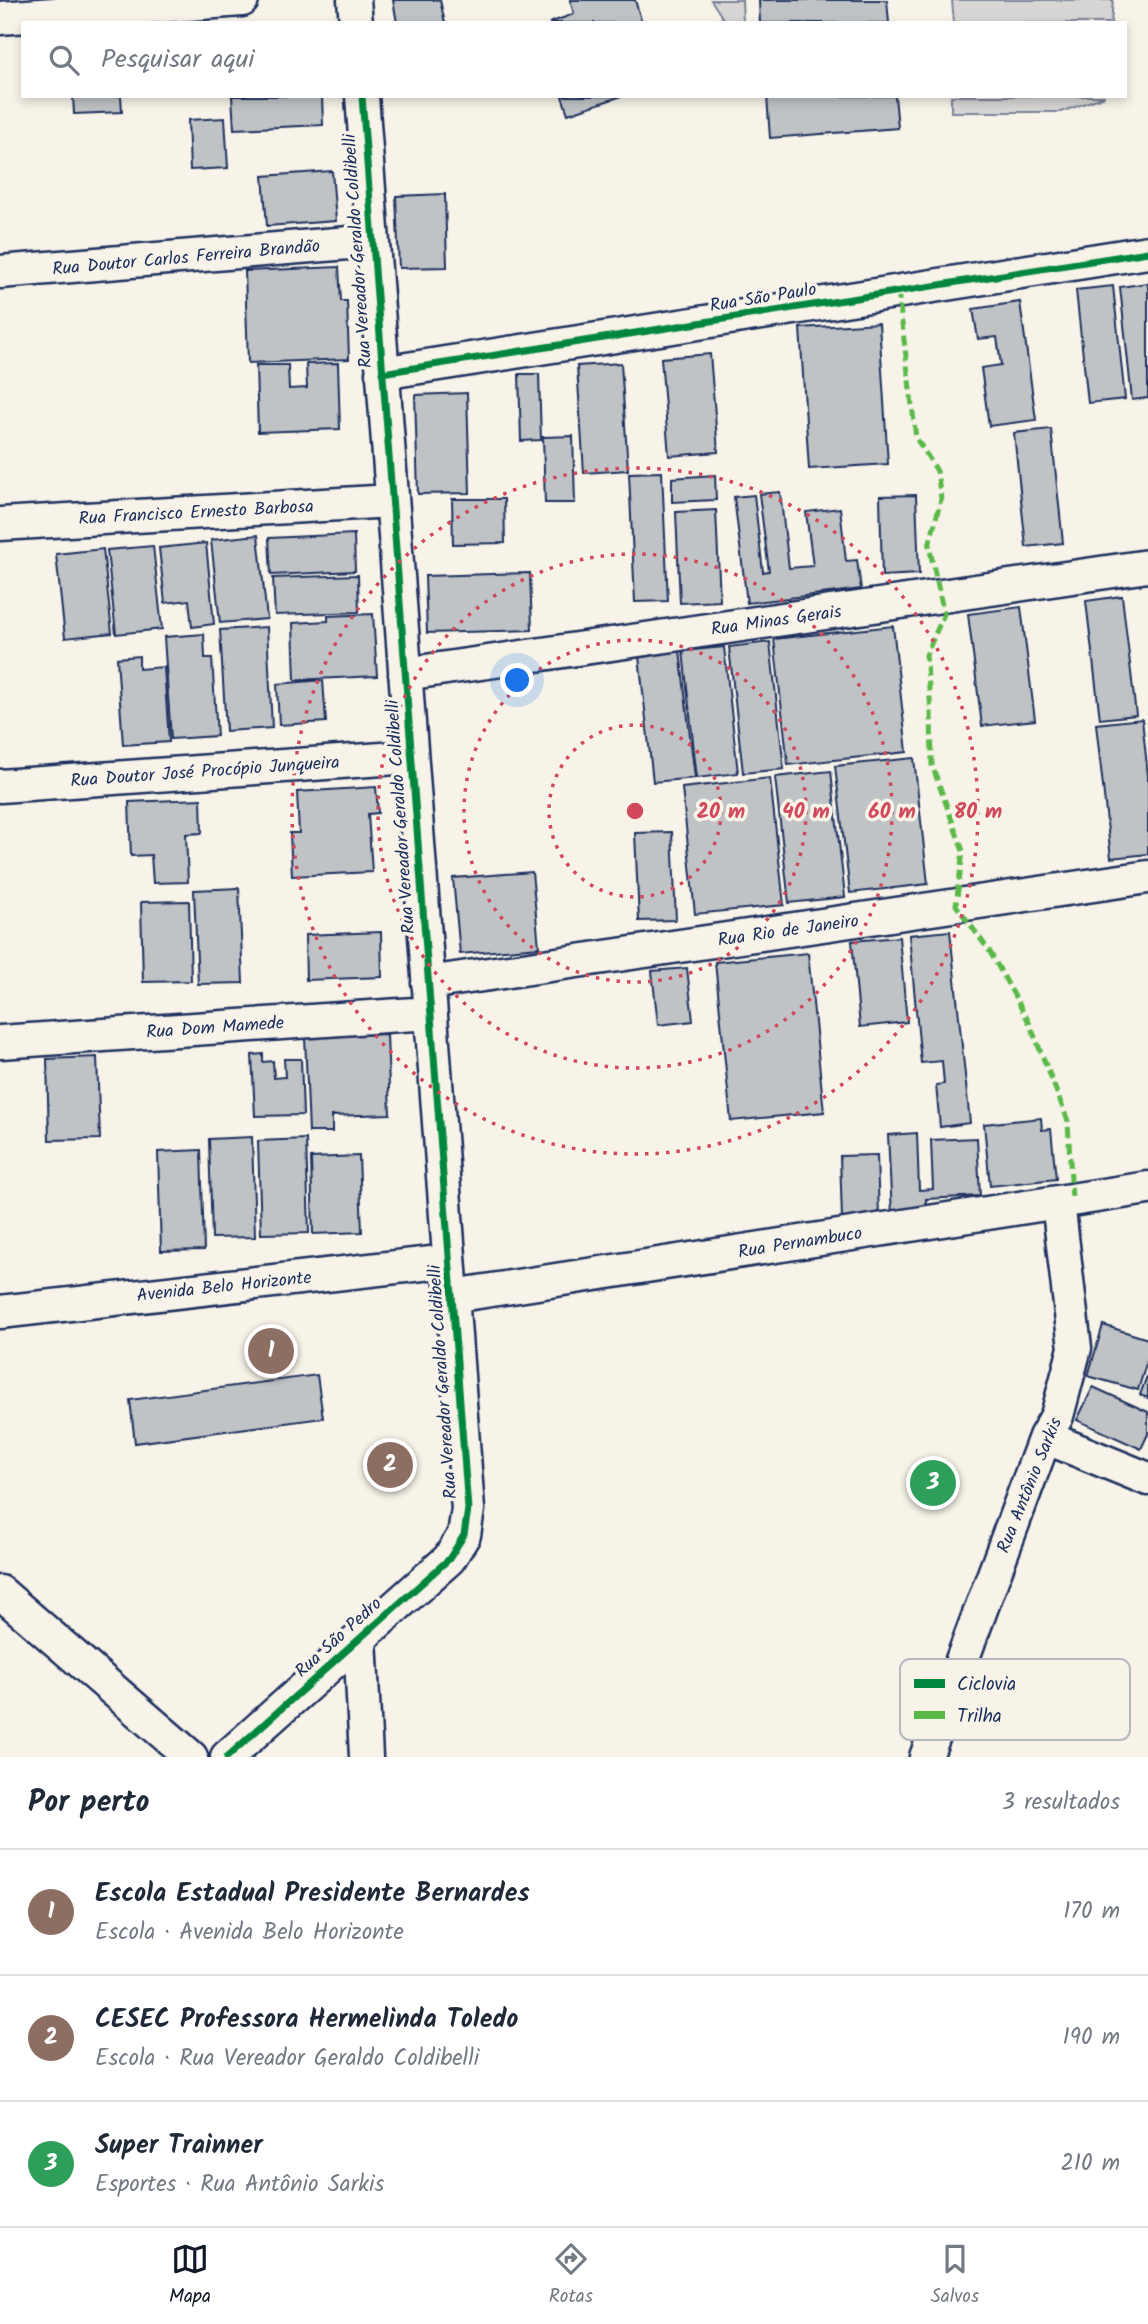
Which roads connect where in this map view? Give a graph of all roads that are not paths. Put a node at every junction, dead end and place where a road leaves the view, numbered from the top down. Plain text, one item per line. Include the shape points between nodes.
1 (242, 0) edge
2 (354, 0) edge
3 (0, 18) edge
4 (356, 21) edge
5 (362, 98) edge
6 (373, 241) junction
7 (1148, 252) edge
8 (0, 272) edge
9 (382, 373) junction
10 (392, 501) junction
11 (0, 524) edge
12 (1148, 566) edge
13 (405, 674) junction
14 (411, 757) junction
15 (0, 786) edge
16 (1148, 877) edge
17 (429, 998) junction
18 (0, 1042) edge
19 (1148, 1188) edge
20 (1058, 1202) junction
21 (449, 1261) junction
22 (453, 1296) junction
23 (0, 1312) edge
24 (1045, 1437) junction
25 (1148, 1479) edge
26 (464, 1535) joint
27 (0, 1592) edge
28 (360, 1639) junction
29 (962, 1659) edge
30 (932, 1740) edge
31 (191, 1757) edge
32 (227, 1757) edge
33 (366, 1757) edge
34 (926, 1757) edge

1 - 3 street
2 - 4 street
5 - 6 street, Rua Vereador Geraldo Coldibelli
6 - 8 street, Rua Doutor Carlos Ferreira Brandão
6 - 9 street, Rua Vereador Geraldo Coldibelli
7 - 9 street, Rua São Paulo
9 - 10 street, Rua Vereador Geraldo Coldibelli
10 - 11 street, Rua Francisco Ernesto Barbosa
10 - 13 street, Rua Vereador Geraldo Coldibelli
12 - 13 street, Rua Minas Gerais
13 - 14 street, Rua Vereador Geraldo Coldibelli
14 - 15 street, Rua Doutor José Procópio Junqueira
14 - 17 street, Rua Vereador Geraldo Coldibelli
16 - 17 street, Rua Rio de Janeiro
17 - 18 street, Rua Dom Mamede
17 - 21 street, Rua Vereador Geraldo Coldibelli
19 - 20 street, Rua Pernambuco
20 - 22 street, Rua Pernambuco
20 - 24 street, Rua Antônio Sarkis via 1075,1348 1057,1416
21 - 22 street, Rua Vereador Geraldo Coldibelli
21 - 23 street, Avenida Belo Horizonte
22 - 26 street, Rua Vereador Geraldo Coldibelli via 468,1509
24 - 25 street
24 - 29 street, Rua Antônio Sarkis
26 - 28 street, Rua São Pedro via 449,1559
27 - 31 street
28 - 32 street, Rua São Pedro
28 - 33 street
30 - 34 street, Rua Antônio Sarkis

